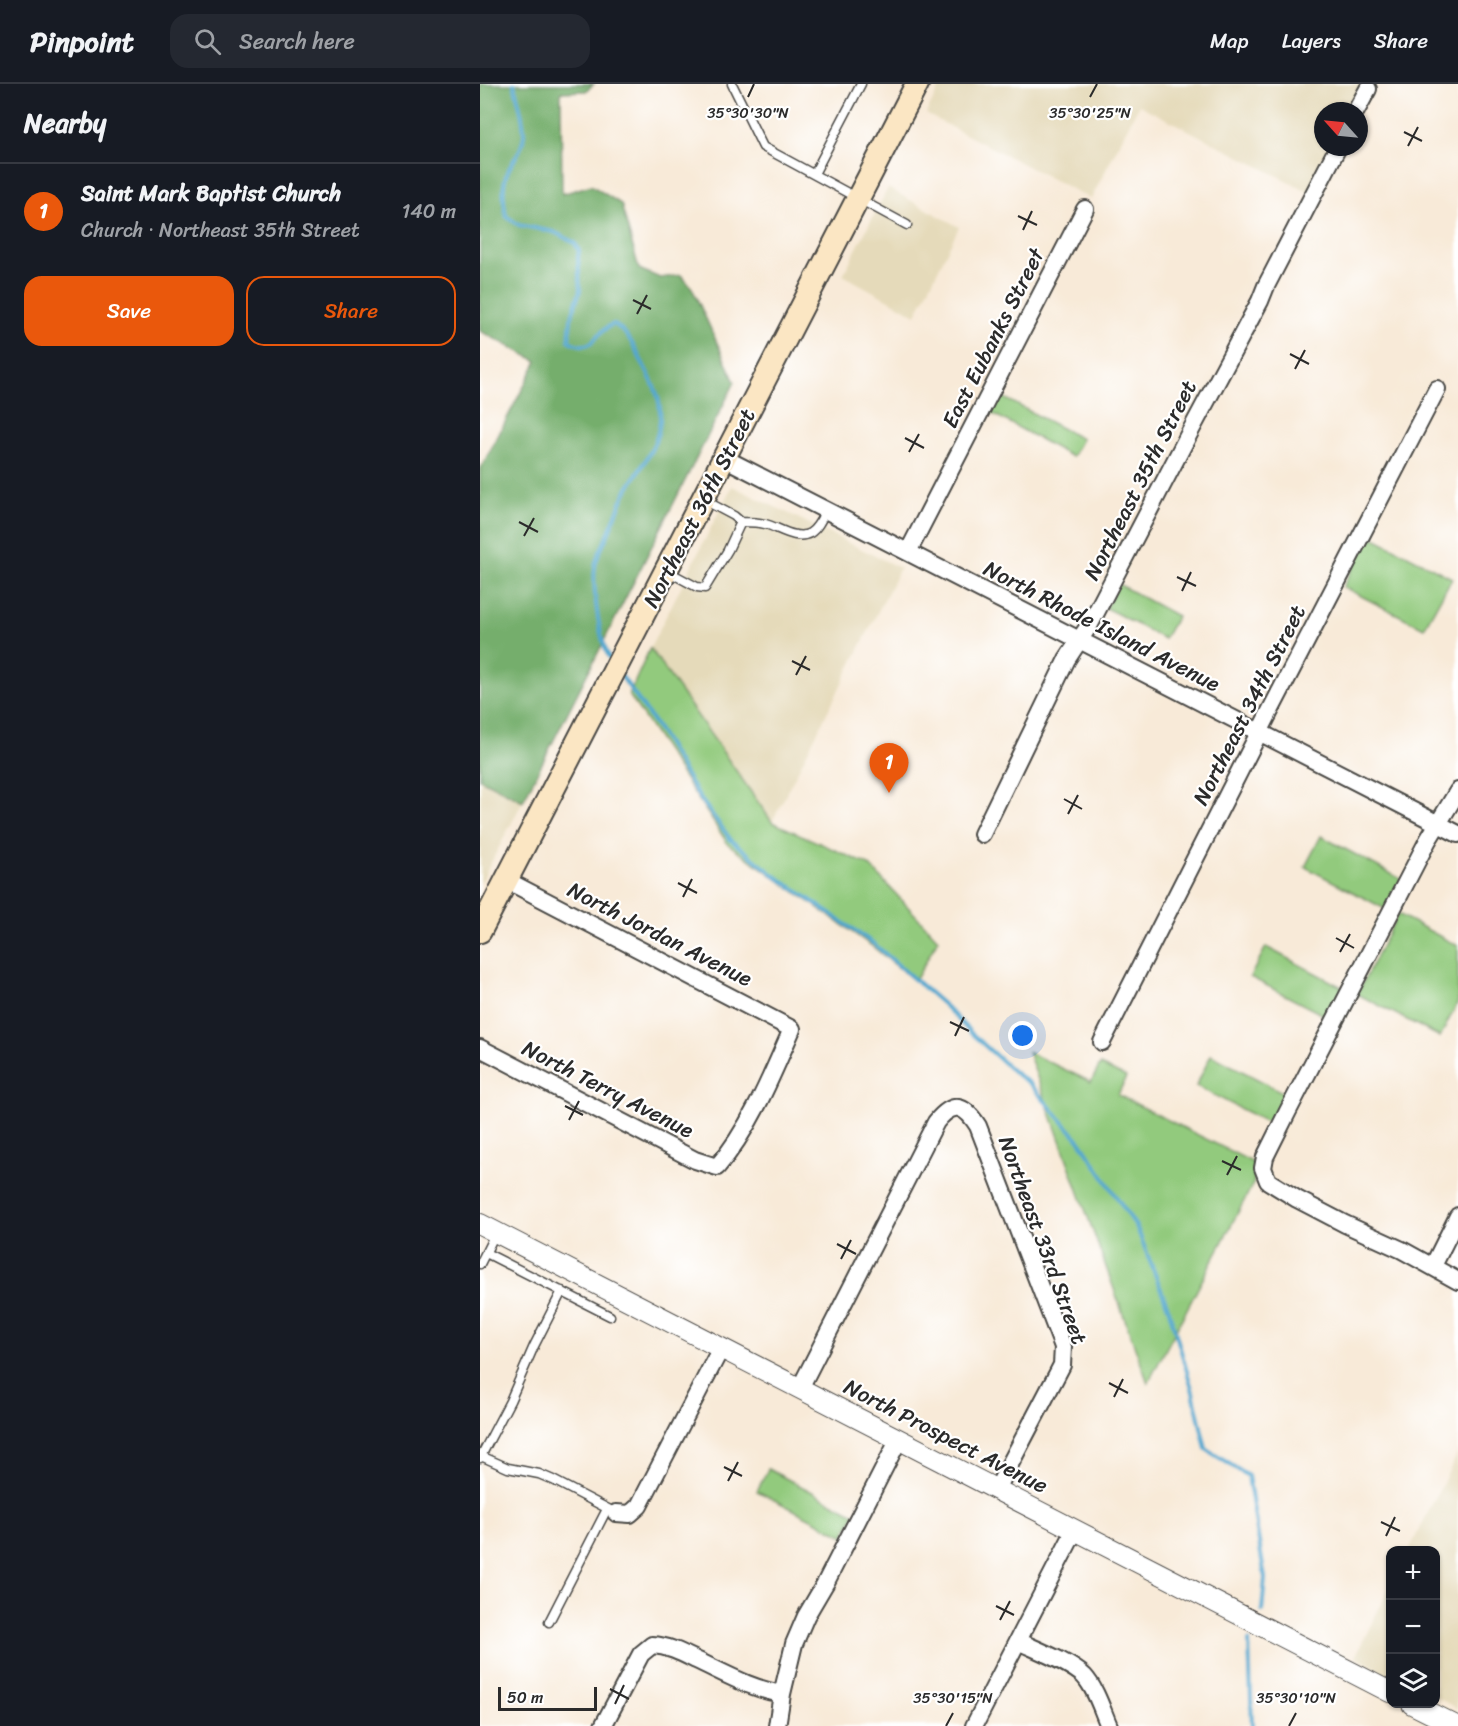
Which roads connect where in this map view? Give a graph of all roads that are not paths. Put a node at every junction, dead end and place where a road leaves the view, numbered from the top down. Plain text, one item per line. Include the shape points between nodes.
1 (732, 84) edge
2 (861, 84) edge
3 (917, 84) edge
4 (1368, 89) dead end
5 (1361, 102) edge
6 (1333, 156) edge
7 (814, 174) junction
8 (858, 199) junction
9 (1085, 209) dead end
10 (907, 225) dead end
11 (1437, 389) dead end
12 (724, 458) junction
13 (703, 500) junction
14 (826, 510) junction
15 (741, 522) junction
16 (908, 552) junction
17 (666, 571) junction
18 (1080, 640) junction
19 (1259, 732) junction
20 (1458, 791) edge
21 (1438, 824) junction
22 (982, 834) dead end
23 (1458, 834) edge
24 (506, 880) junction
25 (480, 931) edge
26 (1102, 1042) dead end
27 (480, 1048) edge
28 (717, 1167) joint
29 (1458, 1216) edge
30 (488, 1228) edge
31 (486, 1253) junction
32 (480, 1264) edge
33 (1432, 1266) junction
34 (1458, 1281) edge
35 (562, 1291) junction
36 (610, 1316) dead end
37 (721, 1348) junction
38 (800, 1388) junction
39 (899, 1439) junction
40 (481, 1457) edge
41 (997, 1489) junction
42 (611, 1511) junction
43 (1075, 1530) junction
44 (549, 1622) dead end
45 (1018, 1641) junction
46 (1386, 1690) edge
47 (782, 1694) junction
48 (1419, 1708) edge
49 (1444, 1723) edge
50 (603, 1726) edge
51 (777, 1726) edge
52 (974, 1726) edge
53 (1109, 1726) edge

1 - 7 lane via 762,147
2 - 7 lane
3 - 8 main road, Northeast 36th Street
4 - 5 street
6 - 18 street, Northeast 35th Street via 1136,540
7 - 8 lane
8 - 10 lane
8 - 12 main road, Northeast 36th Street
9 - 16 street, East Eubanks Street
11 - 19 street, Northeast 34th Street
12 - 13 main road, Northeast 36th Street
12 - 14 street, North Rhode Island Avenue
13 - 15 lane
13 - 17 main road, Northeast 36th Street
14 - 15 lane via 814,530 802,536 766,524
14 - 16 street, North Rhode Island Avenue
15 - 17 lane via 705,588
16 - 18 street, North Rhode Island Avenue
17 - 24 main road, Northeast 36th Street
18 - 19 street, North Rhode Island Avenue
18 - 22 street, Northeast 35th Street
19 - 21 street, North Rhode Island Avenue
19 - 26 street, Northeast 34th Street
20 - 21 street
21 - 23 street, North Rhode Island Avenue
21 - 33 street via 1288,1111 1266,1157 1263,1173 1268,1181 1297,1199
24 - 25 main road, Northeast 36th Street
24 - 28 street, North Jordan Avenue via 792,1029 734,1147
27 - 28 street, North Terry Avenue via 695,1160
29 - 33 street
30 - 31 lane
30 - 37 street, North Prospect Avenue
31 - 32 lane
31 - 35 lane
33 - 34 street
35 - 36 lane
35 - 40 lane
37 - 38 street, North Prospect Avenue
37 - 42 street via 639,1506 630,1514
38 - 39 street, North Prospect Avenue
38 - 41 street, Northeast 33rd Street via 936,1122 944,1112 958,1107 971,1115 978,1126 1063,1347 1062,1365
39 - 41 street, North Prospect Avenue
39 - 47 street via 806,1616 794,1644
40 - 42 lane via 553,1480
41 - 43 street, North Prospect Avenue
42 - 44 lane
43 - 45 street
43 - 46 street, North Prospect Avenue
45 - 52 street
45 - 53 street via 1084,1676
47 - 50 street via 750,1686 677,1650 652,1645 641,1654
47 - 51 street
48 - 49 street

